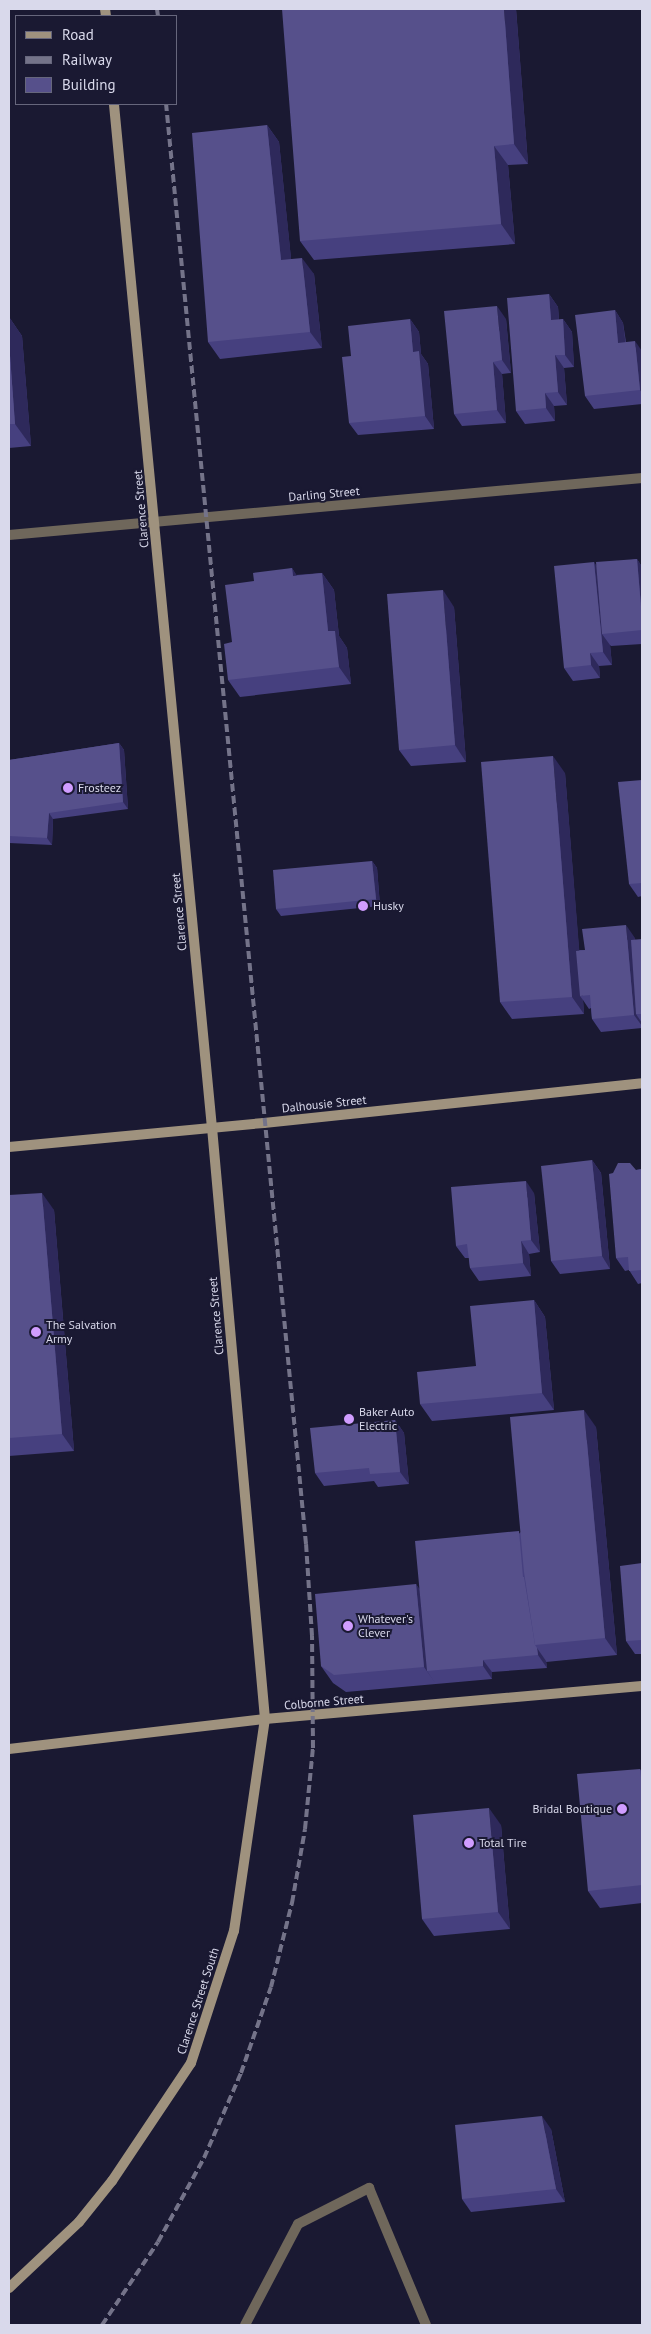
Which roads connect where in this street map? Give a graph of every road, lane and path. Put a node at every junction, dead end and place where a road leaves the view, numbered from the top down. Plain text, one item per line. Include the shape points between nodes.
1 (114, 105) edge
2 (642, 478) edge
3 (154, 521) junction
4 (9, 535) edge
5 (642, 1083) edge
6 (212, 1128) junction
7 (9, 1147) edge
8 (642, 1686) edge
9 (265, 1719) junction
10 (9, 1749) edge
11 (9, 2288) edge
12 (245, 2325) edge
13 (426, 2325) edge

1 - 3 main road, Clarence Street
2 - 3 street, Darling Street
3 - 4 street, Darling Street
3 - 6 main road, Clarence Street
5 - 6 main road, Dalhousie Street
6 - 7 main road, Dalhousie Street
6 - 9 main road, Clarence Street
8 - 9 main road, Colborne Street
9 - 10 main road, Colborne Street
9 - 11 main road, Clarence Street South via 234,1931 190,2063 112,2181 79,2222
12 - 13 street via 298,2224 369,2188

